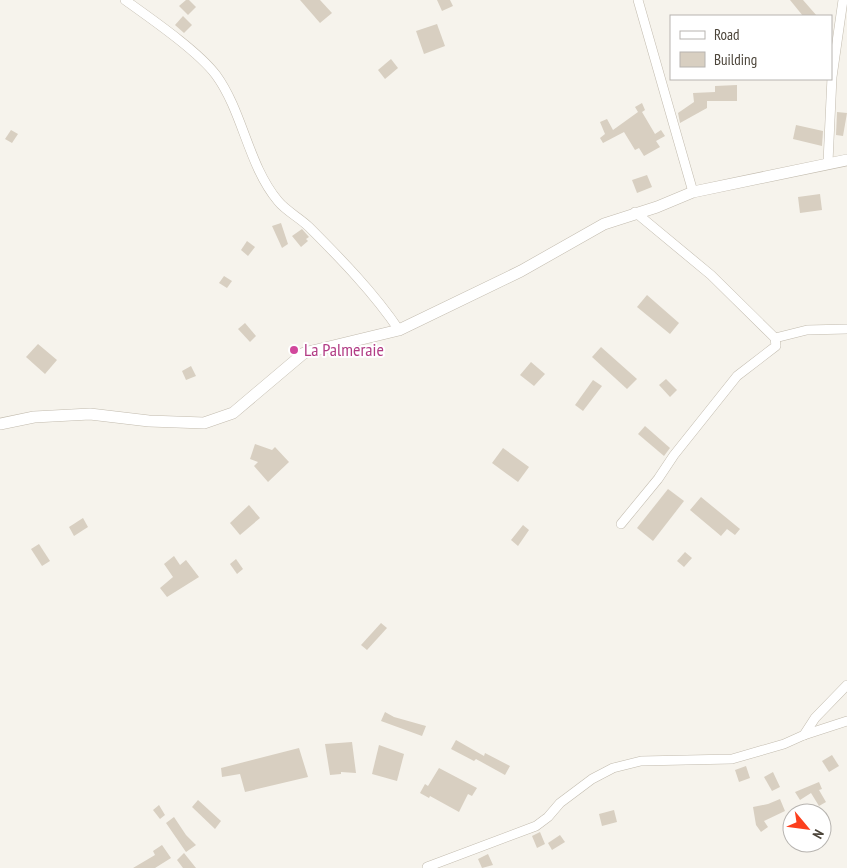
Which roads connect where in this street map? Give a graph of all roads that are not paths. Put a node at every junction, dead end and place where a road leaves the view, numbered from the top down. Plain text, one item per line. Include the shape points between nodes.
1 (125, 0) edge
2 (638, 0) edge
3 (843, 0) edge
4 (832, 76) edge
5 (832, 80) edge
6 (847, 160) edge
7 (828, 162) junction
8 (694, 192) junction
9 (635, 212) junction
10 (847, 329) edge
11 (399, 330) junction
12 (775, 338) junction
13 (0, 424) edge
14 (621, 524) dead end
15 (847, 685) edge
16 (847, 721) edge
17 (804, 735) junction
18 (427, 868) edge

1 - 11 street via 194,53 216,75 278,201 299,217 347,267
2 - 8 street
3 - 4 street
5 - 7 street
6 - 7 street
7 - 8 street
8 - 9 street
9 - 11 street via 604,224 521,271
9 - 12 street via 711,274
10 - 12 street via 807,330
11 - 13 street via 304,353 233,413 204,423 90,414 34,417
12 - 14 street via 776,346 736,376
15 - 17 street via 815,718
16 - 17 street
17 - 18 street via 732,759 641,761 613,768 560,803 536,826

